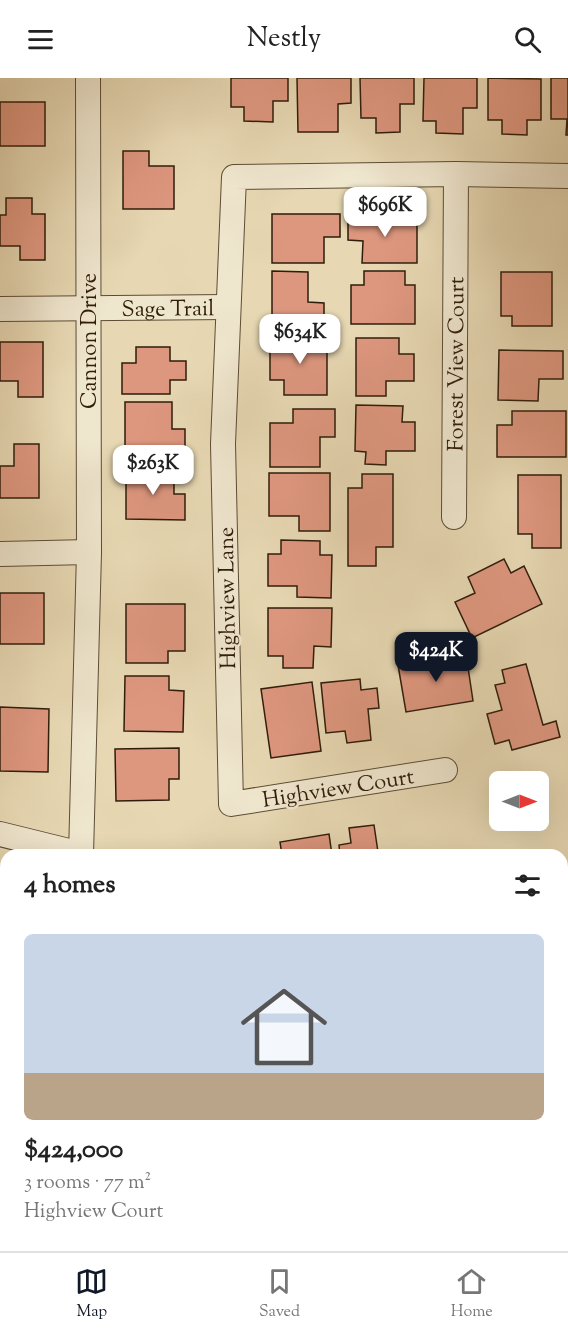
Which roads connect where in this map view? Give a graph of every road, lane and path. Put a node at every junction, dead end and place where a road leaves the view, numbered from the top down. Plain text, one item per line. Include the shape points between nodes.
1 (88, 78) edge
2 (456, 174) junction
3 (568, 176) edge
4 (88, 307) junction
5 (228, 307) junction
6 (0, 309) edge
7 (454, 518) dead end
8 (89, 552) junction
9 (0, 554) edge
10 (445, 771) dead end
11 (231, 804) joint
12 (0, 834) edge
13 (58, 849) edge
14 (81, 849) edge

1 - 4 street, Cannon Drive
2 - 3 street
2 - 5 street, Highview Lane via 234,177
2 - 7 street, Forest View Court
4 - 5 street, Sage Trail
4 - 6 street, Sage Trail
4 - 8 street, Cannon Drive
5 - 11 street, Highview Lane via 223,444
8 - 9 street
8 - 14 street, Cannon Drive
10 - 11 street, Highview Court
12 - 13 street

